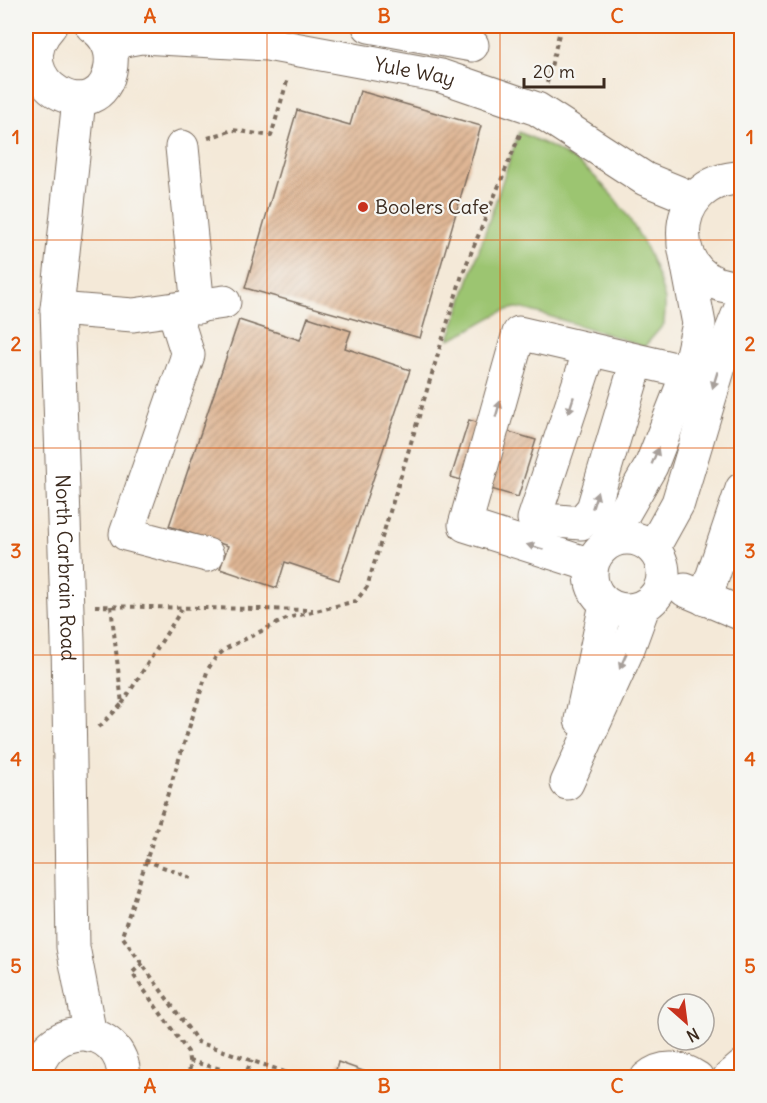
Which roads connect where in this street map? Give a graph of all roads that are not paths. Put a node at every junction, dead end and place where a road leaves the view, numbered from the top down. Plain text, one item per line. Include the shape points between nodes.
1 (50, 26) edge
2 (369, 26) edge
3 (100, 34) edge
4 (472, 45) dead end
5 (29, 74) edge
6 (79, 99) junction
7 (182, 147) road end
8 (735, 176) edge
9 (694, 199) junction
10 (684, 244) junction
11 (741, 287) edge
12 (741, 305) edge
13 (199, 306) junction
14 (57, 309) junction
15 (590, 350) junction
16 (637, 361) junction
17 (688, 372) junction
18 (741, 489) edge
19 (652, 548) junction
20 (598, 554) junction
21 (207, 555) dead end
22 (663, 580) junction
23 (705, 599) junction
24 (606, 604) junction
25 (644, 607) junction
26 (741, 614) edge
27 (90, 1035) junction
28 (741, 1067) edge
29 (35, 1077) edge
30 (124, 1077) edge
31 (647, 1077) edge
32 (697, 1077) edge
33 (729, 1077) edge

1 - 5 street via 34,44
2 - 4 street
3 - 6 street via 111,55 107,78 90,95
3 - 9 street, Yule Way via 199,38 297,50 441,76 548,114 645,179
5 - 6 street via 55,96
6 - 14 street, North Carbrain Road
7 - 13 street
8 - 9 street via 707,187
9 - 10 street via 682,228
10 - 11 street via 690,261 701,274 715,283
10 - 17 street via 699,324
12 -> 19 street via 678,503
13 - 14 street via 133,315
13 - 21 street via 188,355 126,534
14 - 27 street, North Carbrain Road via 73,947
15 - 16 street
15 -> 16 street via 534,519 581,523 593,509
20 -> 15 street via 465,525 519,333
16 - 17 street
20 -> 17 street via 651,466
18 - 23 street
19 - 20 street via 630,538
19 - 22 street via 660,558
20 - 24 street via 592,587
22 - 23 street
22 - 25 street via 653,600
23 - 26 street
24 - 25 street via 624,611
25 -> 24 street via 567,783
27 - 29 street via 76,1033 51,1043 42,1053
27 - 30 street via 112,1048 120,1059
28 - 33 street
31 - 32 street via 675,1069

